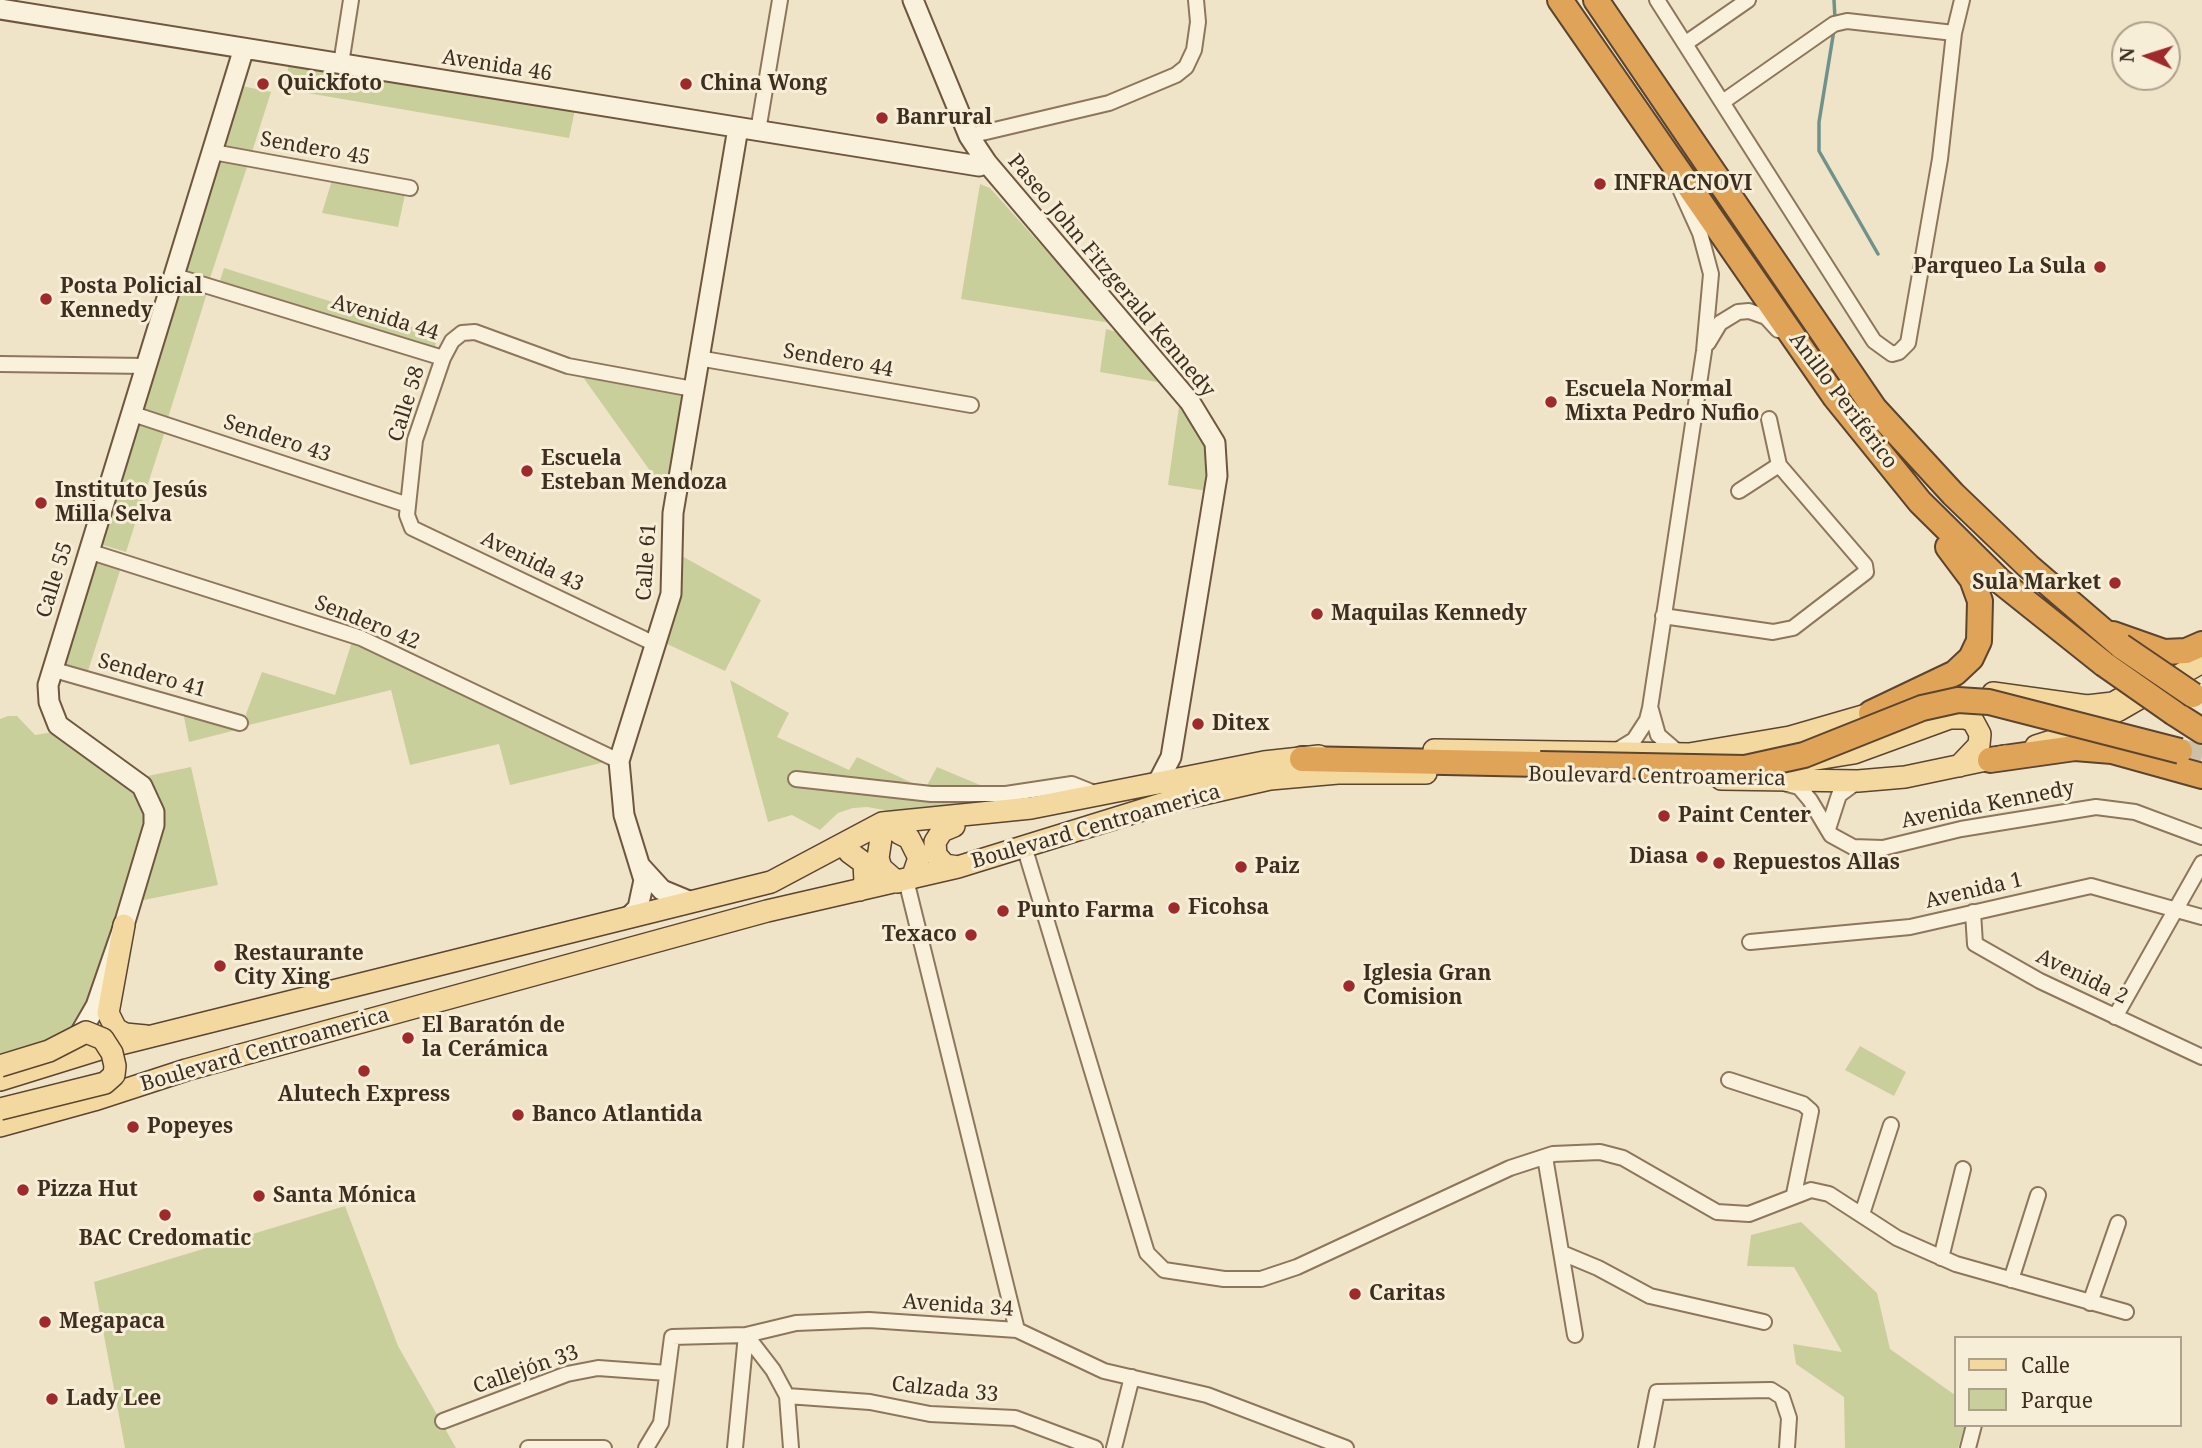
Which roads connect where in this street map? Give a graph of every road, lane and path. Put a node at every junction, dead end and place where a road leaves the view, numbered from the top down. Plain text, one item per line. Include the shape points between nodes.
1 (351, 0) edge
2 (780, 0) edge
3 (913, 0) edge
4 (1196, 0) edge
5 (1560, 0) edge
6 (1596, 0) edge
7 (1657, 0) edge
8 (1748, 0) edge
9 (1962, 0) edge
10 (0, 9) edge
11 (1954, 33) junction
12 (1686, 43) junction
13 (244, 48) junction
14 (341, 64) junction
15 (1724, 101) junction
16 (738, 128) junction
17 (758, 131) junction
18 (969, 136) junction
19 (213, 152) junction
20 (1663, 152) junction
21 (987, 163) junction
22 (410, 188) dead end
23 (175, 276) junction
24 (1704, 351) junction
25 (443, 358) junction
26 (698, 358) junction
27 (1808, 358) junction
28 (0, 364) edge
29 (146, 366) junction
30 (694, 389) junction
31 (971, 405) dead end
32 (133, 414) junction
33 (1769, 419) dead end
34 (1780, 465) junction
35 (1739, 491) dead end
36 (1920, 502) junction
37 (408, 505) junction
38 (88, 551) junction
39 (1663, 617) junction
40 (2099, 629) junction
41 (657, 645) junction
42 (2202, 646) edge
43 (2113, 655) junction
44 (2202, 662) edge
45 (51, 669) junction
46 (2197, 698) edge
47 (1650, 708) junction
48 (1871, 713) junction
49 (240, 723) dead end
50 (2202, 731) tunnel mouth
51 (2180, 751) tunnel mouth
52 (1614, 752) junction
53 (1684, 754) junction
54 (1171, 757) junction
55 (1302, 759) junction
56 (1990, 760) junction
57 (619, 761) junction
58 (1959, 766) junction
59 (2202, 776) edge
60 (796, 779) dead end
61 (1170, 780) junction
62 (1776, 780) junction
63 (1858, 781) junction
64 (1102, 796) junction
65 (954, 827) junction
66 (1828, 829) junction
67 (890, 835) junction
68 (2202, 837) edge
69 (1024, 846) junction
70 (849, 852) junction
71 (2202, 863) edge
72 (641, 866) junction
73 (958, 867) junction
74 (905, 880) junction
75 (771, 882) junction
76 (860, 890) junction
77 (691, 902) junction
78 (2175, 909) junction
79 (1973, 912) junction
80 (629, 917) junction
81 (2202, 917) edge
82 (124, 925) junction
83 (1750, 942) dead end
84 (96, 1006) junction
85 (2115, 1017) junction
86 (175, 1031) junction
87 (81, 1032) junction
88 (103, 1038) junction
89 (2202, 1057) edge
90 (0, 1066) edge
91 (0, 1080) edge
92 (1729, 1080) dead end
93 (0, 1109) edge
94 (1891, 1125) dead end
95 (0, 1126) edge
96 (1545, 1157) junction
97 (1963, 1169) dead end
98 (1794, 1194) junction
99 (2038, 1195) dead end
100 (1862, 1214) junction
101 (2118, 1223) dead end
102 (1562, 1253) junction
103 (1941, 1258) junction
104 (2011, 1280) junction
105 (2090, 1303) junction
106 (2126, 1312) dead end
107 (1764, 1322) dead end
108 (1017, 1329) junction
109 (746, 1335) junction
110 (1575, 1335) dead end
111 (667, 1373) junction
112 (1132, 1377) junction
113 (787, 1396) junction
114 (443, 1421) dead end
115 (1973, 1427) edge
116 (528, 1448) edge
117 (604, 1448) edge
118 (646, 1448) edge
119 (735, 1448) edge
120 (791, 1448) edge
121 (1095, 1448) edge
122 (1114, 1448) edge
123 (1346, 1448) edge
124 (1646, 1448) edge
125 (1787, 1448) edge
126 (1968, 1448) edge

1 - 14 street
2 - 17 street
3 - 18 street, Paseo John Fitzgerald Kennedy
4 - 18 street via 1194,50 1176,75 1109,103
5 - 20 highway, Anillo Periférico
6 - 40 highway, Anillo Periférico via 1874,408 1954,494
7 - 12 street
8 - 12 street
9 - 11 street
10 - 13 street, Avenida 46
11 - 15 street via 1847,21 1834,24
11 - 15 street via 1940,159 1908,343 1899,352 1885,351 1874,341
12 - 15 street
13 - 14 street, Avenida 46
13 - 19 street, Calle 55
14 - 16 street, Avenida 46
16 - 17 street, Avenida 46
16 - 26 street, Calle 61
17 - 21 street, Avenida 46 via 979,166
18 - 21 street, Paseo John Fitzgerald Kennedy
19 - 22 street, Sendero 45
19 - 23 street, Calle 55
20 - 24 street via 1708,257 1711,291
20 - 27 highway, Anillo Periférico
21 - 54 street, Paseo John Fitzgerald Kennedy via 1190,402 1215,443 1217,476
23 - 25 street, Avenida 44
23 - 29 street, Calle 55
24 - 27 street via 1727,316 1749,311 1766,317
24 - 39 street
25 - 30 street, Avenida 44 via 452,341 462,333 475,332 568,366
25 - 37 street, Calle 58 via 417,431
26 - 30 street, Calle 61
26 - 31 street, Sendero 44
27 - 36 highway, Anillo Periférico
28 - 29 street
29 - 32 street, Calle 55
30 - 41 street, Calle 61 via 673,513 671,594
32 - 37 street, Sendero 43
32 - 38 street, Calle 55
33 - 34 street
34 - 35 street
34 - 39 street via 1865,565 1866,572 1793,628 1773,632
36 - 43 highway, Anillo Periférico via 2000,581
36 - 48 highway via 1972,579 1980,601 1979,640 1971,658 1955,673
37 - 41 street, Avenida 43 via 412,528
38 - 45 street, Calle 55
38 - 57 street, Sendero 42 via 361,638
39 - 47 street
40 - 42 highway via 2164,652
40 - 43 highway, Anillo Periférico
41 - 57 street, Calle 61
42 - 48 main road, Boulevard Centroamerica via 2113,704 2087,706 1960,691
43 - 46 highway, Anillo Periférico, bridge
43 - 50 highway, Anillo Periférico, bridge via 2174,713
44 - 56 main road, Boulevard Centroamerica via 2058,739
45 - 49 street, Sendero 41
45 - 82 street, Calle 55 via 49,702 58,725 142,786 151,801 154,825
47 - 52 street via 1634,740
47 - 53 street via 1658,735
48 - 53 main road, Boulevard Centroamerica via 1778,740
51 - 55 highway, bridge via 1989,702 1958,700 1922,708 1804,755 1745,768
52 - 53 main road, Boulevard Centroamerica
52 - 55 main road, Boulevard Centroamerica via 1349,751
53 - 58 main road via 1810,761 1854,753 1950,718 1965,718 1973,721 1980,734 1979,746
54 - 61 street
54 - 61 street, Paseo John Fitzgerald Kennedy
55 - 61 main road, Boulevard Centroamerica
56 - 58 main road, Boulevard Centroamerica
56 - 59 highway via 2075,748 2112,751
57 - 72 street, Calle 61 via 624,815
58 - 63 main road, Boulevard Centroamerica
60 - 64 street via 931,794 1006,794 1072,784
61 - 64 main road, Boulevard Centroamerica
61 - 65 main road via 1146,792 1091,807
62 - 63 main road, Boulevard Centroamerica
62 - 66 street, Avenida Kennedy via 1799,787
62 - 69 main road, Boulevard Centroamerica via 1388,773 1284,777 1168,802
63 - 66 street via 1839,795
64 - 75 main road, Boulevard Centroamerica via 998,813 882,823
65 - 67 main road
65 - 73 main road via 942,831 935,842 936,855 945,865
66 - 68 street, Avenida Kennedy via 1844,845 1883,848 1961,829 2096,807 2135,812
67 - 70 main road
67 - 74 main road via 877,858 881,868
67 - 74 main road via 909,838 919,858
69 - 73 main road, Boulevard Centroamerica
69 - 96 street via 1147,1253 1164,1270 1261,1279 1297,1267 1510,1168
70 - 75 main road via 800,876
70 - 76 main road via 864,863 867,872
71 - 78 street
72 - 77 street, Calle 61 via 662,890
72 - 80 street, Calle 61 via 643,894
73 - 74 main road, Boulevard Centroamerica
74 - 76 main road, Boulevard Centroamerica
74 - 108 street
75 - 77 main road, Boulevard Centroamerica
76 - 95 main road, Boulevard Centroamerica via 767,911 186,1069
77 - 80 main road, Boulevard Centroamerica
78 - 79 street, Avenida 1 via 2091,886
78 - 81 street, Avenida 1
78 - 85 street
79 - 83 street, Avenida 1 via 1910,927
79 - 85 street, Avenida 2 via 1975,944
80 - 86 main road, Boulevard Centroamerica
82 - 84 street, Calle 55
82 - 86 main road via 109,996 110,1020 125,1034 141,1037
84 - 87 street, Calle 55
84 - 88 street
85 - 89 street, Avenida 2
86 - 91 main road, Boulevard Centroamerica
87 - 88 main road, bridge
87 - 90 main road, bridge via 49,1051
88 - 93 main road, bridge via 116,1066 105,1083
92 - 98 street via 1803,1104 1811,1111
94 - 100 street
96 - 98 street via 1600,1152 1623,1158 1717,1212 1749,1214
96 - 102 street
97 - 103 street
98 - 100 street via 1811,1190 1829,1194
99 - 104 street
100 - 103 street via 1897,1238
101 - 105 street
102 - 107 street via 1650,1296
102 - 110 street
103 - 104 street
104 - 105 street
105 - 106 street
108 - 109 street, Avenida 34 via 830,1320
108 - 112 street, Avenida 34 via 1104,1371
109 - 111 street, Avenida 34 via 672,1336
109 - 113 street
109 - 119 street
111 - 114 street, Callejón 33 via 598,1368 567,1374
111 - 118 street via 661,1423
112 - 122 street
112 - 123 street, Avenida 34 via 1207,1395
113 - 120 street
113 - 121 street, Calzada 33 via 1015,1418
115 - 126 street
116 - 117 street
124 - 125 street via 1657,1392 1771,1390 1782,1397 1789,1419

